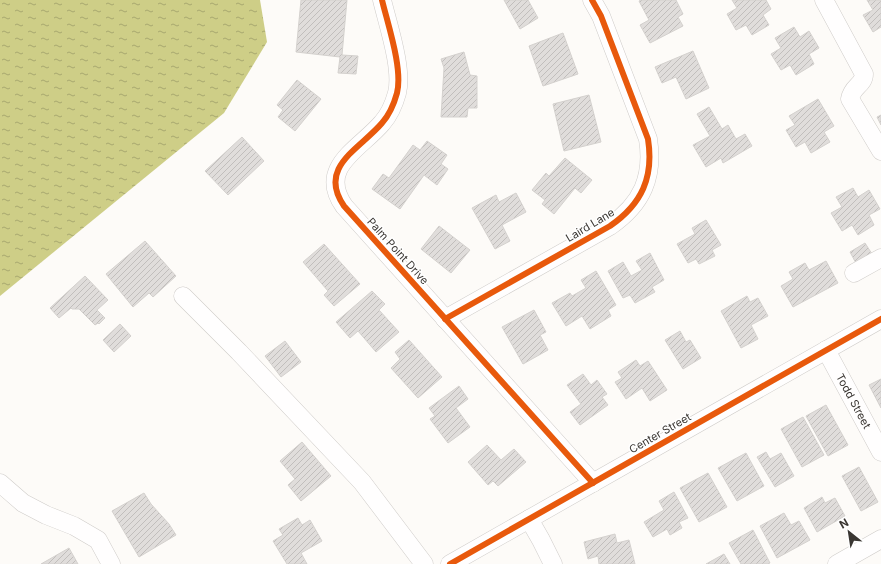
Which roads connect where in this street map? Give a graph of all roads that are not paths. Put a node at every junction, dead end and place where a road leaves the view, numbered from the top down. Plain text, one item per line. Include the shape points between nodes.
1 (382, 0) edge
2 (592, 0) edge
3 (824, 0) edge
4 (881, 151) edge
5 (881, 258) edge
6 (854, 273) dead end
7 (183, 296) dead end
8 (445, 319) junction
9 (881, 319) edge
10 (826, 350) junction
11 (880, 450) edge
12 (0, 483) edge
13 (593, 483) junction
14 (529, 519) junction
15 (881, 539) edge
16 (111, 564) edge
17 (424, 564) edge
18 (450, 564) edge
19 (554, 564) edge
20 (837, 564) edge

1 - 8 street, Palm Point Drive via 398,68 398,91 383,122 339,166 336,188 344,206
2 - 8 street, Laird Lane via 601,16 648,139 649,169 644,188 630,210 610,226
3 - 4 street via 864,74 862,82 851,93 850,99
5 - 6 street
7 - 17 street via 362,482
8 - 13 street, Palm Point Drive
9 - 10 street, Center Street
10 - 11 street, Todd Street
10 - 13 street, Center Street
12 - 16 street via 23,503 98,540
13 - 14 street, Center Street
14 - 18 street, Center Street
14 - 19 street
15 - 20 street

